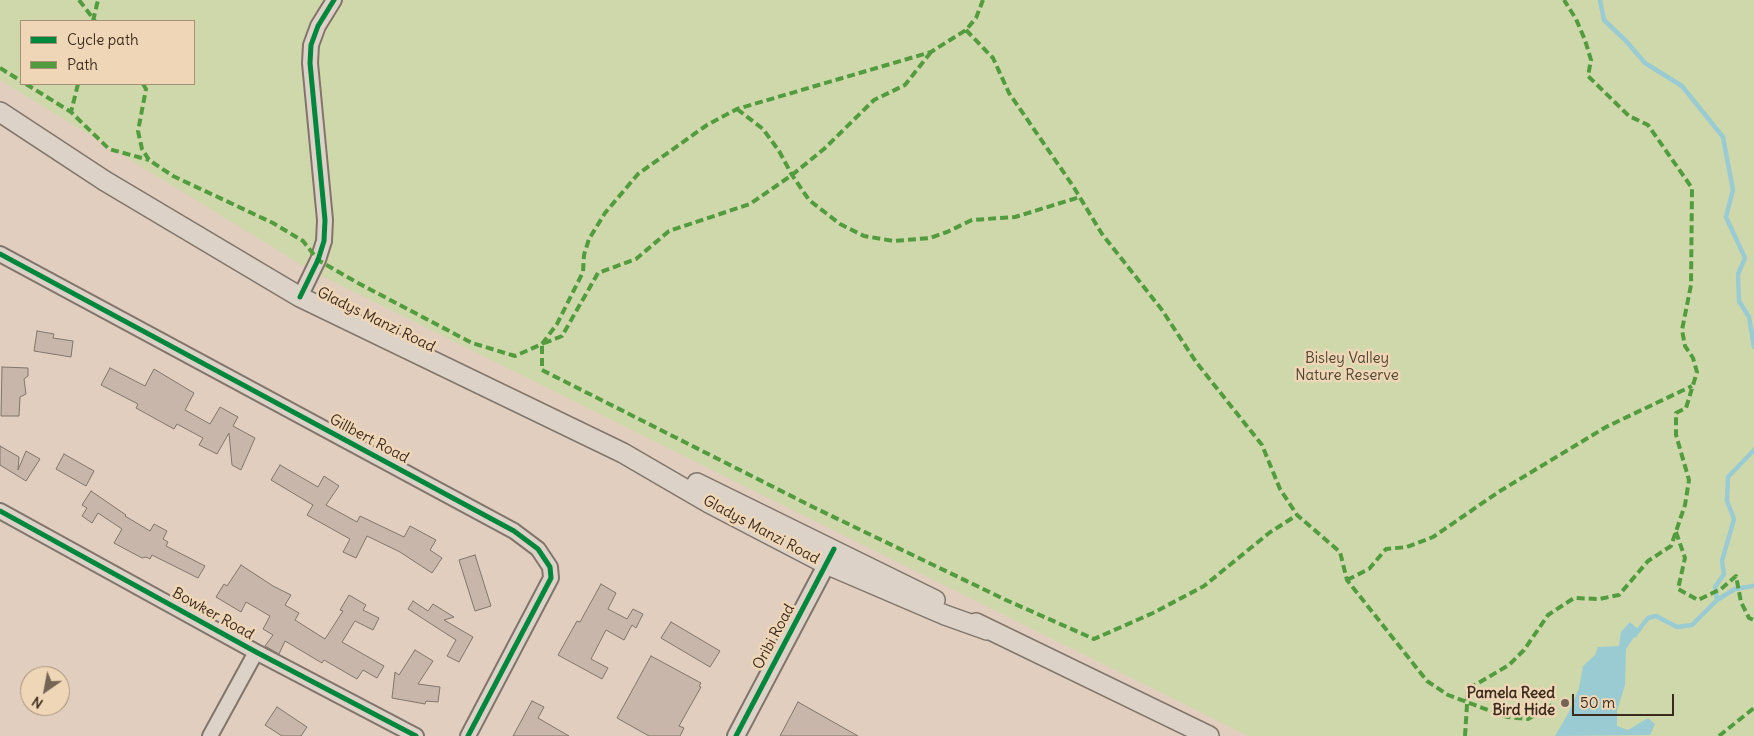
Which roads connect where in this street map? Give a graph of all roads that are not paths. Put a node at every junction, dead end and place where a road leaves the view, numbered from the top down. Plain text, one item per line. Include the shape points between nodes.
1 (334, 0) edge
2 (0, 112) edge
3 (0, 254) edge
4 (300, 297) junction
5 (0, 511) edge
6 (830, 557) junction
7 (256, 652) junction
8 (210, 736) edge
9 (416, 736) edge
10 (468, 736) edge
11 (736, 736) edge
12 (1209, 736) edge

1 - 4 street via 311,45 325,220 324,241 318,260
2 - 4 main road, Gladys Manzi Road via 105,181
3 - 10 street, Gillbert Road via 514,531 538,549 550,567 551,578
4 - 6 main road, Gladys Manzi Road via 623,454 659,465
5 - 7 street, Bowker Road
6 - 11 street, Oribi Road
6 - 12 main road, Gladys Manzi Road via 908,586 987,630
7 - 8 street
7 - 9 street, Bowker Road

